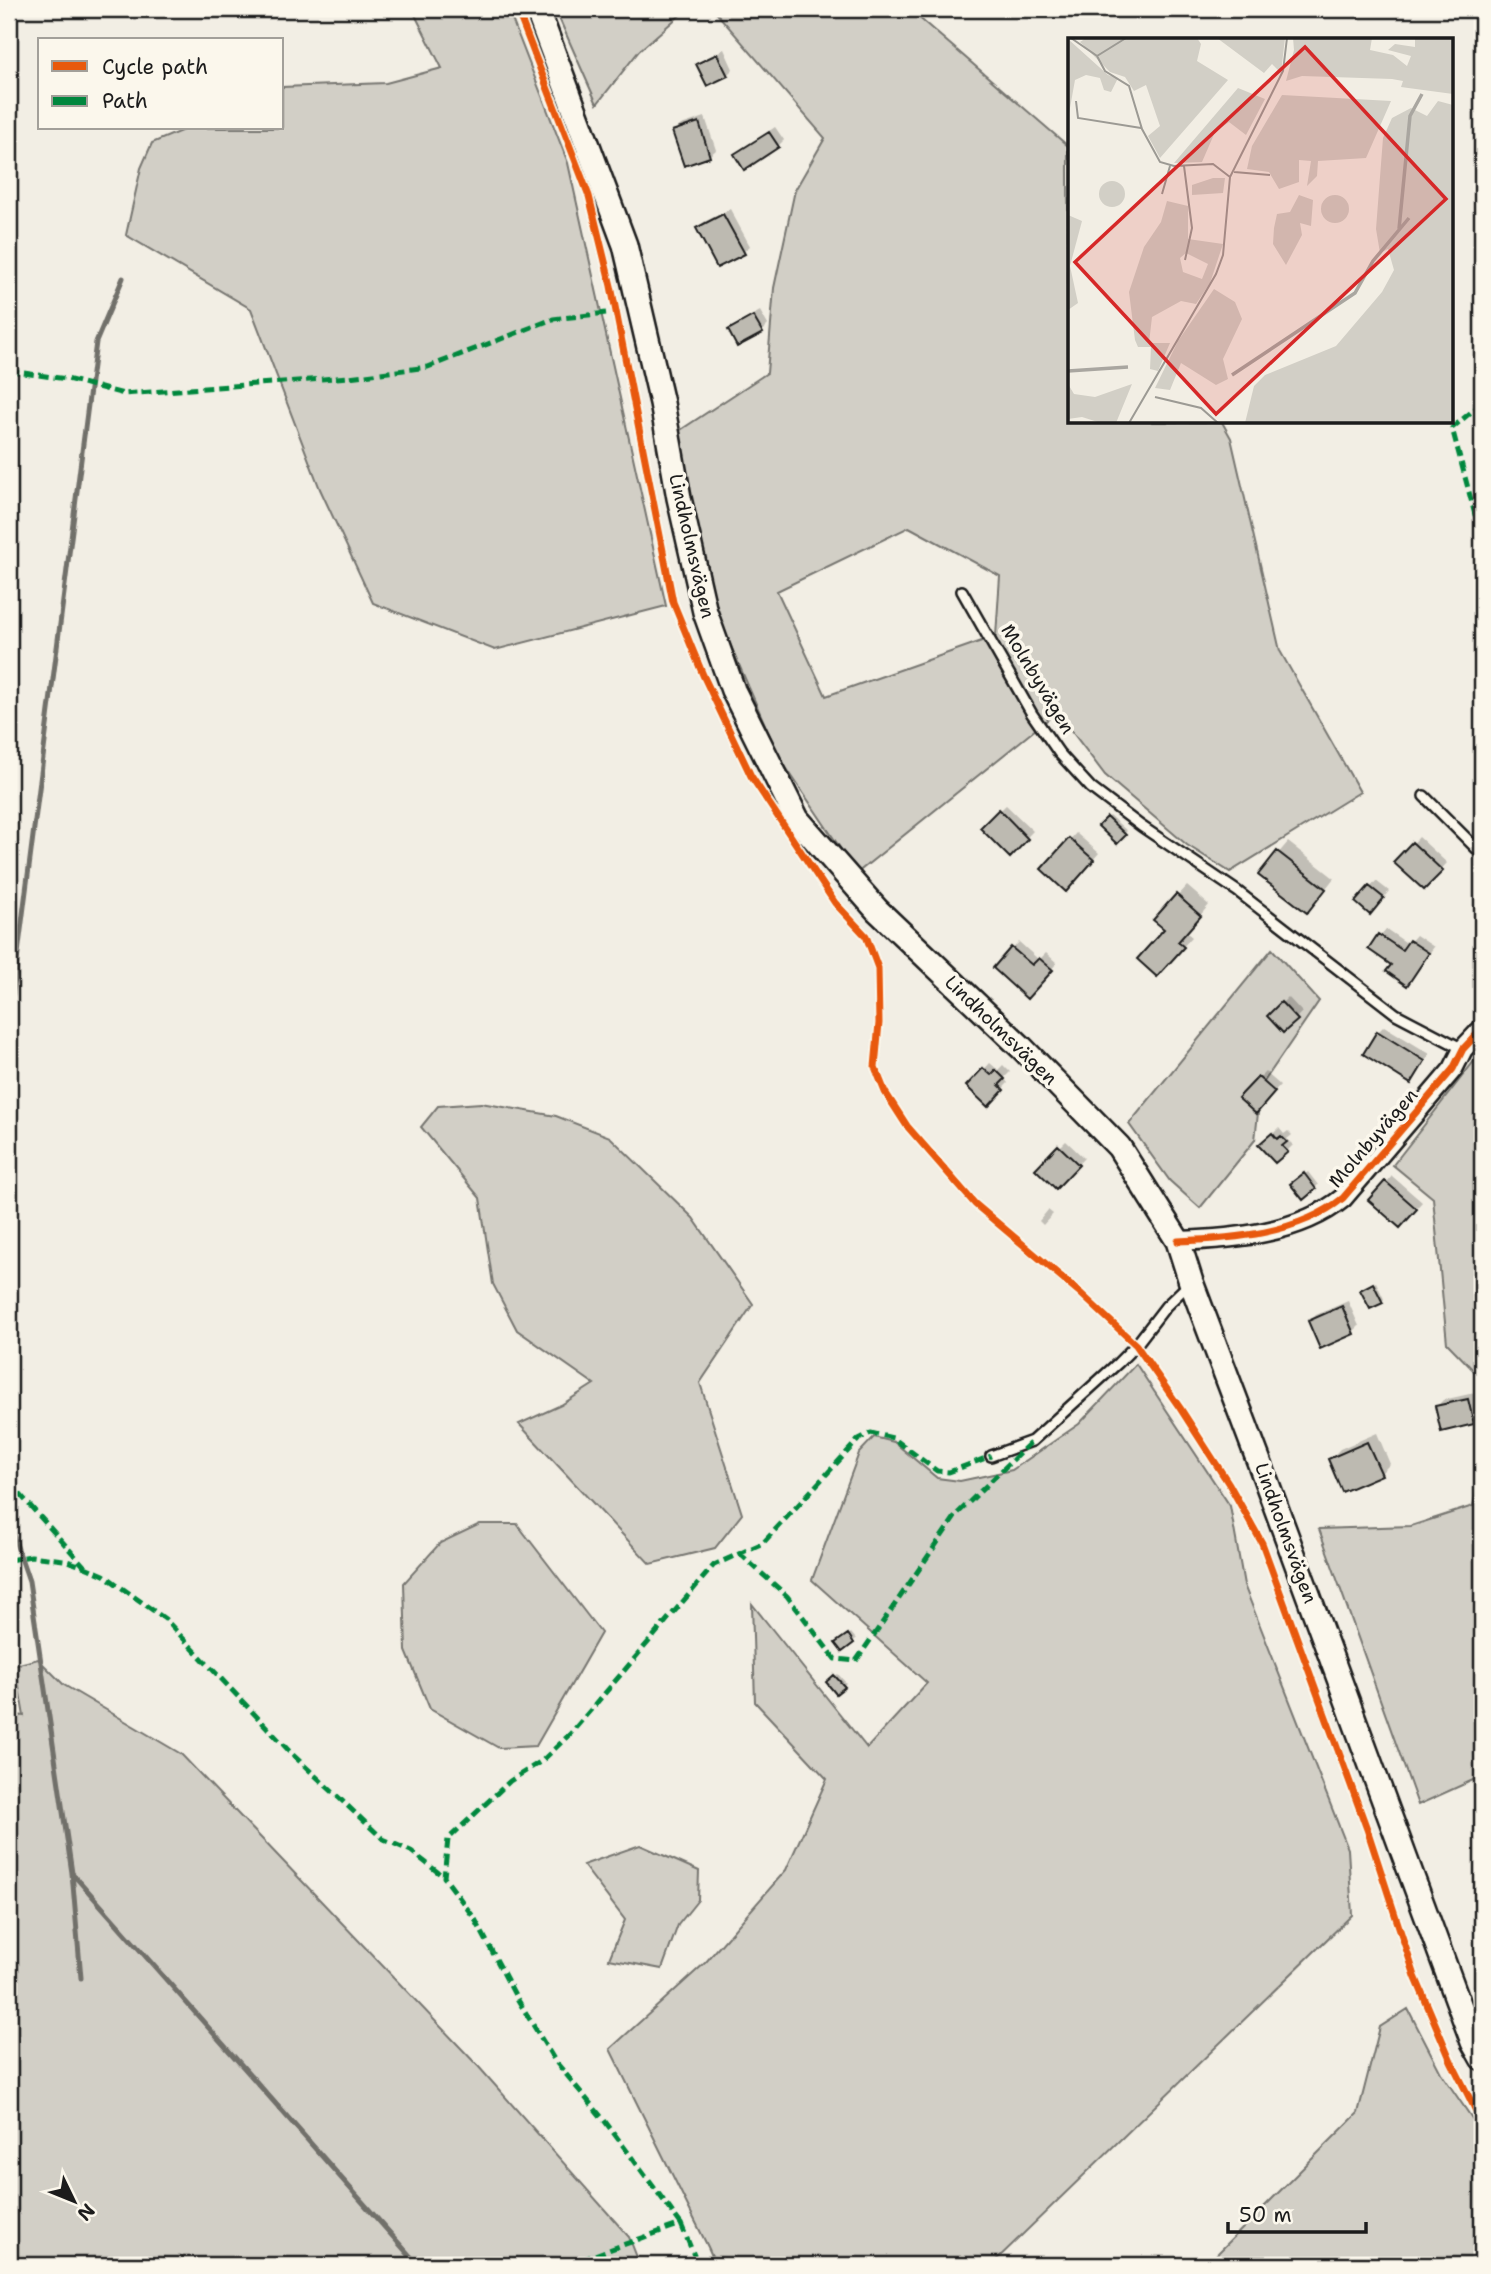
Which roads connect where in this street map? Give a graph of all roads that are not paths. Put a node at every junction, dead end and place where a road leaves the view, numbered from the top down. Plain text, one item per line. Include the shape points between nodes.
1 (537, 9) edge
2 (962, 591) dead end
3 (1424, 796) dead end
4 (1482, 854) edge
5 (1482, 1029) edge
6 (1463, 1049) junction
7 (1178, 1241) junction
8 (1191, 1282) junction
9 (990, 1457) dead end
10 (1482, 2058) edge

1 - 7 main road, Lindholmsvägen via 625,245 705,612 733,690 797,818 877,910 1119,1147
2 - 6 lane, Molnbyvägen via 1031,714 1091,788 1237,891 1396,1014
3 - 4 lane
5 - 6 street, Molnbyvägen
6 - 7 street, Molnbyvägen via 1453,1069 1328,1211 1265,1231
7 - 8 main road, Lindholmsvägen
8 - 9 lane via 1118,1363 1032,1441
8 - 10 main road, Lindholmsvägen

